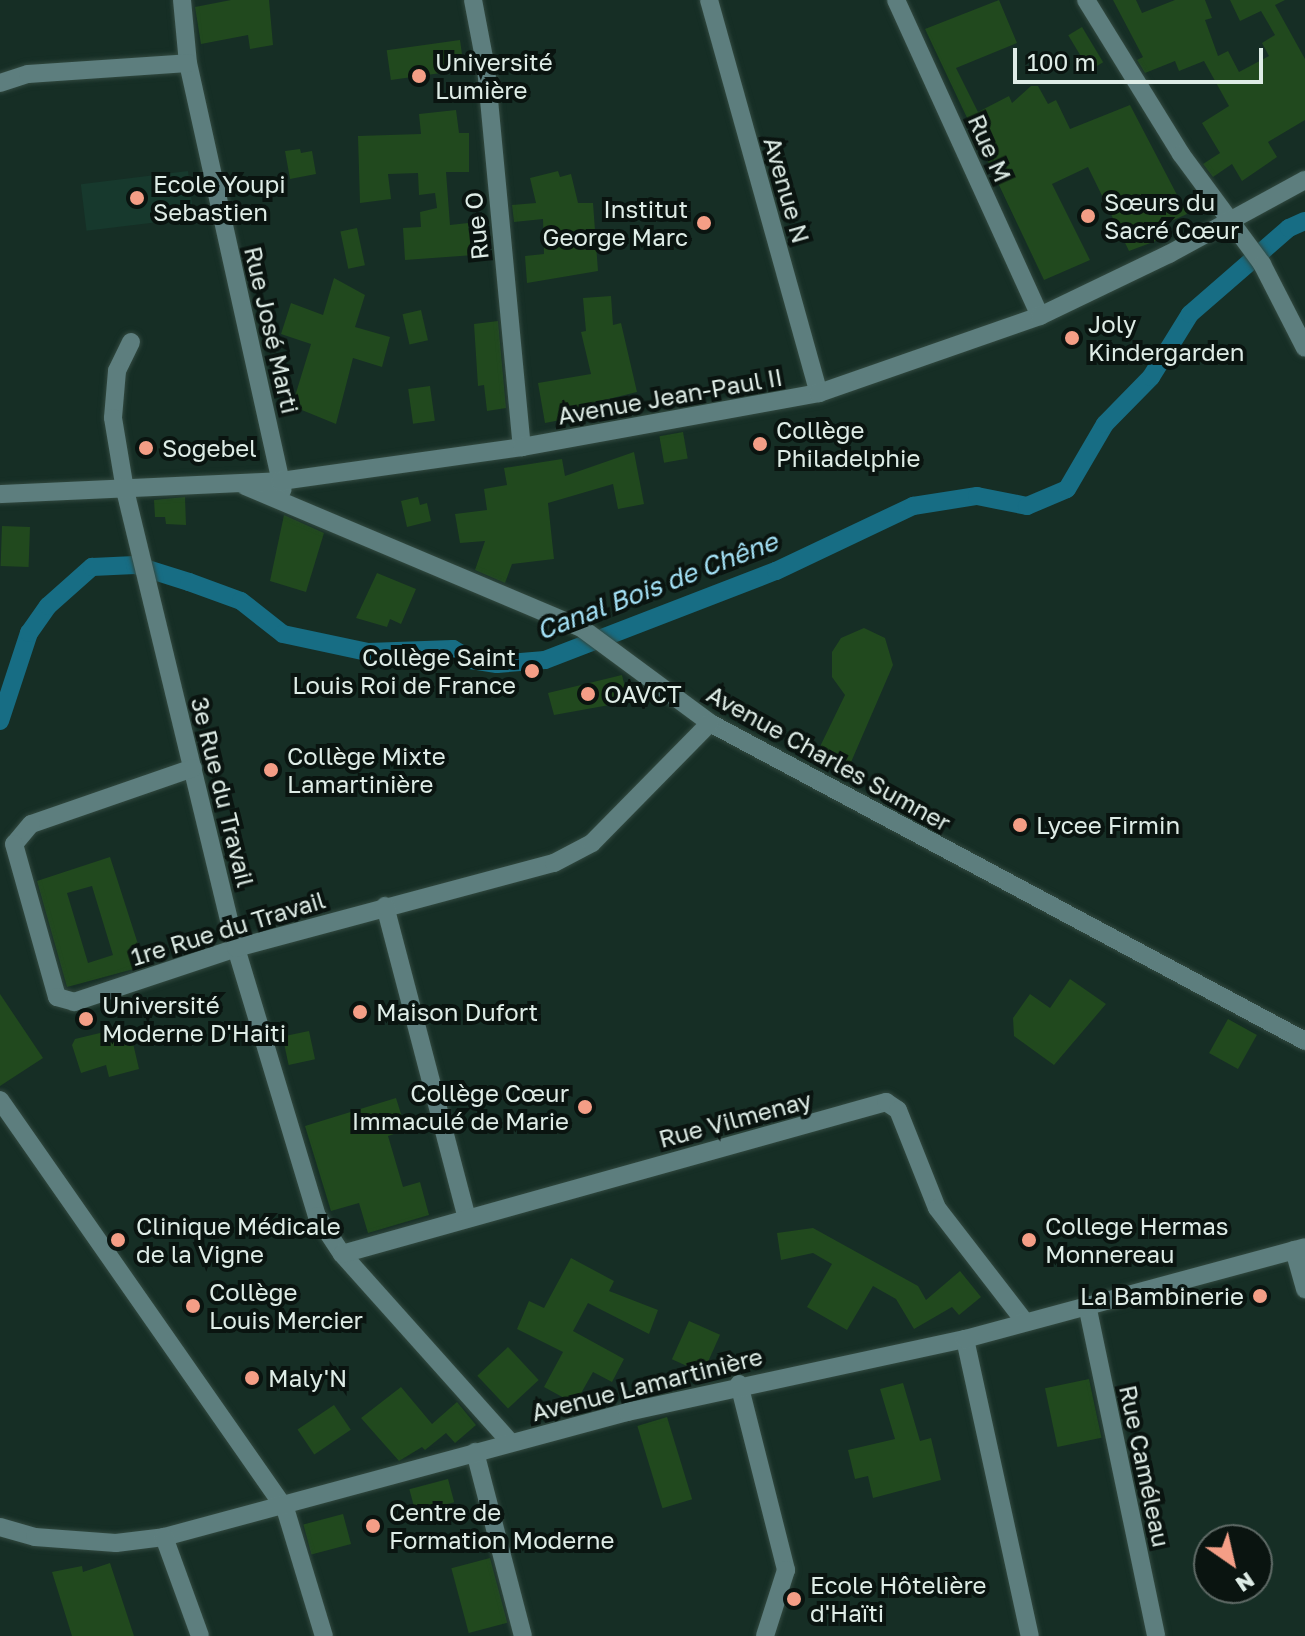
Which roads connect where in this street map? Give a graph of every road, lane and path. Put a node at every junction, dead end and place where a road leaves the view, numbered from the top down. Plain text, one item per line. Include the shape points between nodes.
1 (473, 0) edge
2 (709, 0) edge
3 (896, 0) edge
4 (1088, 0) edge
5 (183, 5) edge
6 (188, 63) junction
7 (0, 83) edge
8 (1305, 180) edge
9 (1228, 221) junction
10 (1040, 316) junction
11 (131, 342) dead end
12 (1305, 348) edge
13 (819, 393) junction
14 (522, 447) junction
15 (281, 481) junction
16 (242, 485) junction
17 (125, 490) junction
18 (0, 494) edge
19 (287, 503) junction
20 (710, 723) junction
21 (193, 768) junction
22 (385, 906) junction
23 (236, 948) junction
24 (1305, 1041) edge
25 (0, 1100) edge
26 (467, 1218) junction
27 (1300, 1248) edge
28 (342, 1254) junction
29 (1305, 1289) edge
30 (1087, 1305) junction
31 (1025, 1322) junction
32 (965, 1339) junction
33 (739, 1384) junction
34 (510, 1442) junction
35 (475, 1452) junction
36 (285, 1508) junction
37 (2, 1523) edge
38 (164, 1537) junction
39 (200, 1636) edge
40 (324, 1636) edge
41 (523, 1636) edge
42 (765, 1636) edge
43 (1030, 1636) edge
44 (1156, 1636) edge

1 - 14 street, Rue O via 486,68
2 - 13 street, Avenue N
3 - 10 street, Rue M
4 - 9 street
5 - 6 street, Rue José Marti
6 - 7 street via 28,74
6 - 15 street, Rue José Marti
8 - 9 street, Avenue Jean-Paul II
9 - 10 street, Avenue Jean-Paul II
9 - 12 street via 1262,264
10 - 13 street, Avenue Jean-Paul II
11 - 17 street, 3e Rue du Travail via 117,371 113,418
13 - 14 street, Avenue Jean-Paul II
14 - 15 street, Avenue Jean-Paul II
15 - 16 street, Avenue Jean-Paul II
15 - 19 street, Rue José Marti
16 - 17 street, Avenue Jean-Paul II
16 - 19 street, Avenue Charles Sumner
17 - 18 street, Avenue Jean-Paul II
17 - 21 street, 3e Rue du Travail
19 - 20 street, Avenue Charles Sumner via 583,629
20 - 22 street, 1re Rue du Travail via 592,843 554,863
20 - 24 street, Avenue Charles Sumner
21 - 23 street, 3e Rue du Travail
21 - 23 street, 1re Rue du Travail via 31,824 14,844 57,997 74,1002
22 - 23 street, 1re Rue du Travail
22 - 26 street
23 - 28 street, 3e Rue du Travail via 317,1216
25 - 36 street
26 - 28 street, Rue Vilmenay
26 - 31 street, Rue Vilmenay via 886,1102 898,1110 937,1208
27 - 29 street
27 - 30 street, Avenue Lamartinière
28 - 34 street, 3e Rue du Travail
30 - 31 street, Avenue Lamartinière
30 - 44 street, Rue Caméleau
31 - 32 street, Avenue Lamartinière
32 - 33 street, Avenue Lamartinière via 842,1368
32 - 43 street
33 - 34 street, Avenue Lamartinière
33 - 42 street via 786,1570
34 - 35 street, Avenue Lamartinière
35 - 36 street, Avenue Lamartinière
35 - 41 street
36 - 38 street, Avenue Lamartinière
36 - 40 street
37 - 38 street, Avenue Lamartinière via 35,1537 116,1543
38 - 39 street

